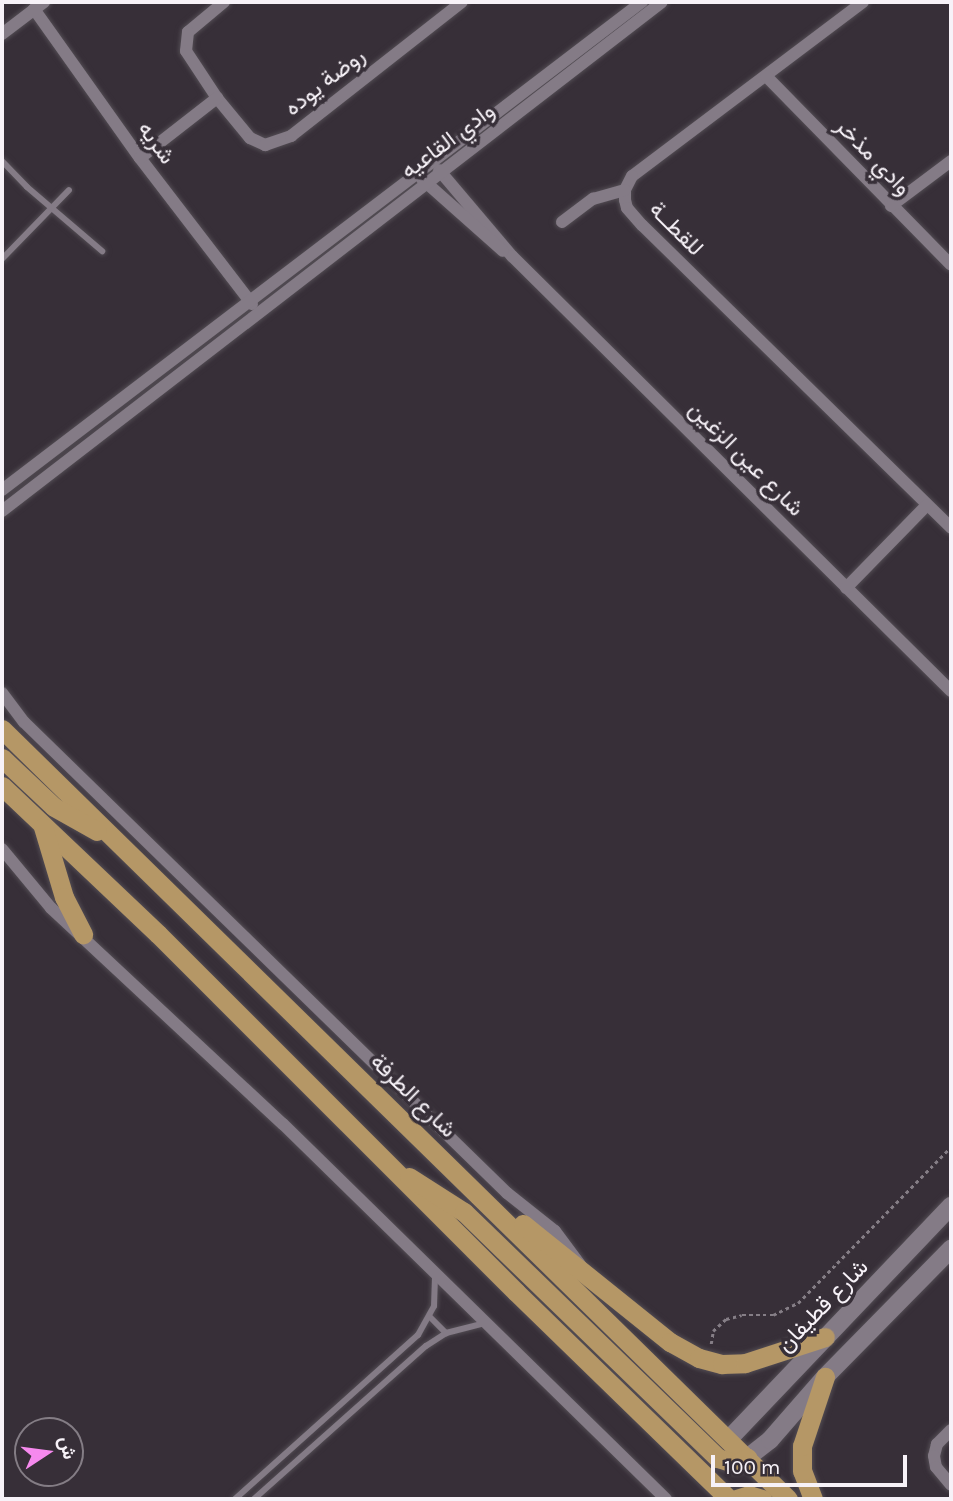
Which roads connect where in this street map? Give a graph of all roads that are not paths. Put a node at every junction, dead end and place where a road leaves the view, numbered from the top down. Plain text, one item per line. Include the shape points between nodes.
1 (224, 2) edge
2 (462, 2) edge
3 (642, 2) edge
4 (662, 2) edge
5 (863, 2) edge
6 (39, 5) edge
7 (2, 34) edge
8 (766, 76) junction
9 (217, 98) junction
10 (140, 158) junction
11 (2, 161) edge
12 (951, 161) edge
13 (434, 163) junction
14 (443, 173) junction
15 (423, 179) junction
16 (69, 190) dead end
17 (625, 190) junction
18 (891, 206) junction
19 (52, 207) junction
20 (562, 222) dead end
21 (102, 251) dead end
22 (512, 256) junction
23 (2, 259) edge
24 (951, 265) edge
25 (248, 299) junction
26 (258, 311) junction
27 (2, 490) edge
28 (927, 505) junction
29 (2, 510) edge
30 (951, 528) edge
31 (846, 588) junction
32 (951, 691) edge
33 (2, 693) edge
34 (5, 730) edge
35 (2, 758) edge
36 (2, 786) edge
37 (43, 827) junction
38 (116, 841) junction
39 (2, 849) edge
40 (83, 934) junction
41 (391, 1168) junction
42 (483, 1198) junction
43 (951, 1206) edge
44 (951, 1250) edge
45 (583, 1269) junction
46 (434, 1272) junction
47 (430, 1317) junction
48 (485, 1324) junction
49 (446, 1333) junction
50 (825, 1337) junction
51 (825, 1377) junction
52 (951, 1430) edge
53 (729, 1439) junction
54 (716, 1456) junction
55 (747, 1458) junction
56 (951, 1485) edge
57 (723, 1493) edge
58 (235, 1499) edge
59 (254, 1499) edge
60 (666, 1499) edge
61 (736, 1499) edge
62 (762, 1499) edge
63 (788, 1499) edge
64 (813, 1499) edge

1 - 9 street, روضة يوده via 191,28 186,38 188,57
2 - 9 street, روضة يوده via 282,141 257,143
3 - 13 street, وادي القاعيه
4 - 14 street, وادي القاعيه
5 - 8 street, للقطــة
6 - 7 street
6 - 10 street, شريه
8 - 17 street, للقطــة via 648,163 632,176
8 - 18 street, وادي مذخر
9 - 10 street
10 - 25 street, شريه
11 - 19 lane
12 - 18 street
13 - 14 street, شارع عين الزغين
13 - 15 street, وادي القاعيه
14 - 15 street, وادي القاعيه
14 - 22 street, شارع عين الزغين
15 - 22 street, شارع عين الزغين
15 - 25 street, وادي القاعيه
15 - 26 street, وادي القاعيه
16 - 19 lane
17 - 20 street via 593,199
17 - 28 street, للقطــة via 627,208 642,225
18 - 24 street, وادي مذخر
19 - 21 lane
19 - 23 lane
22 - 31 street, شارع عين الزغين
25 - 26 street
25 - 27 street, وادي القاعيه
26 - 29 street, وادي القاعيه
28 - 30 street, للقطــة
28 - 31 street
31 - 32 street, شارع عين الزغين
33 - 45 street, شارع الطرفة via 24,722 507,1193 555,1231
34 - 38 main road, شارع الطرفة
35 - 38 main road via 54,807
36 - 37 main road
37 - 40 main road via 64,897
37 - 41 main road via 158,934
38 - 42 main road, شارع الطرفة
39 - 40 street via 51,908
40 - 46 street
41 - 54 main road via 428,1186 464,1212
41 - 57 main road
42 - 45 main road
42 - 53 main road, شارع الطرفة
43 - 50 street, شارع قطيفان
44 - 51 street
45 - 50 main road via 670,1342 713,1363 759,1360
46 - 47 lane via 436,1295
46 - 48 street
47 - 49 lane
47 - 58 lane via 418,1335
48 - 49 lane
48 - 60 street
49 - 59 lane
50 - 53 street, شارع قطيفان
51 - 55 street via 770,1440
51 - 64 main road via 802,1446 802,1471
52 - 56 street via 937,1444 934,1456 936,1467
53 - 54 main road
53 - 55 main road, شارع الطرفة
54 - 55 main road via 732,1464
54 - 57 main road via 713,1466
55 - 63 main road, شارع الطرفة
61 - 62 main road via 749,1495

